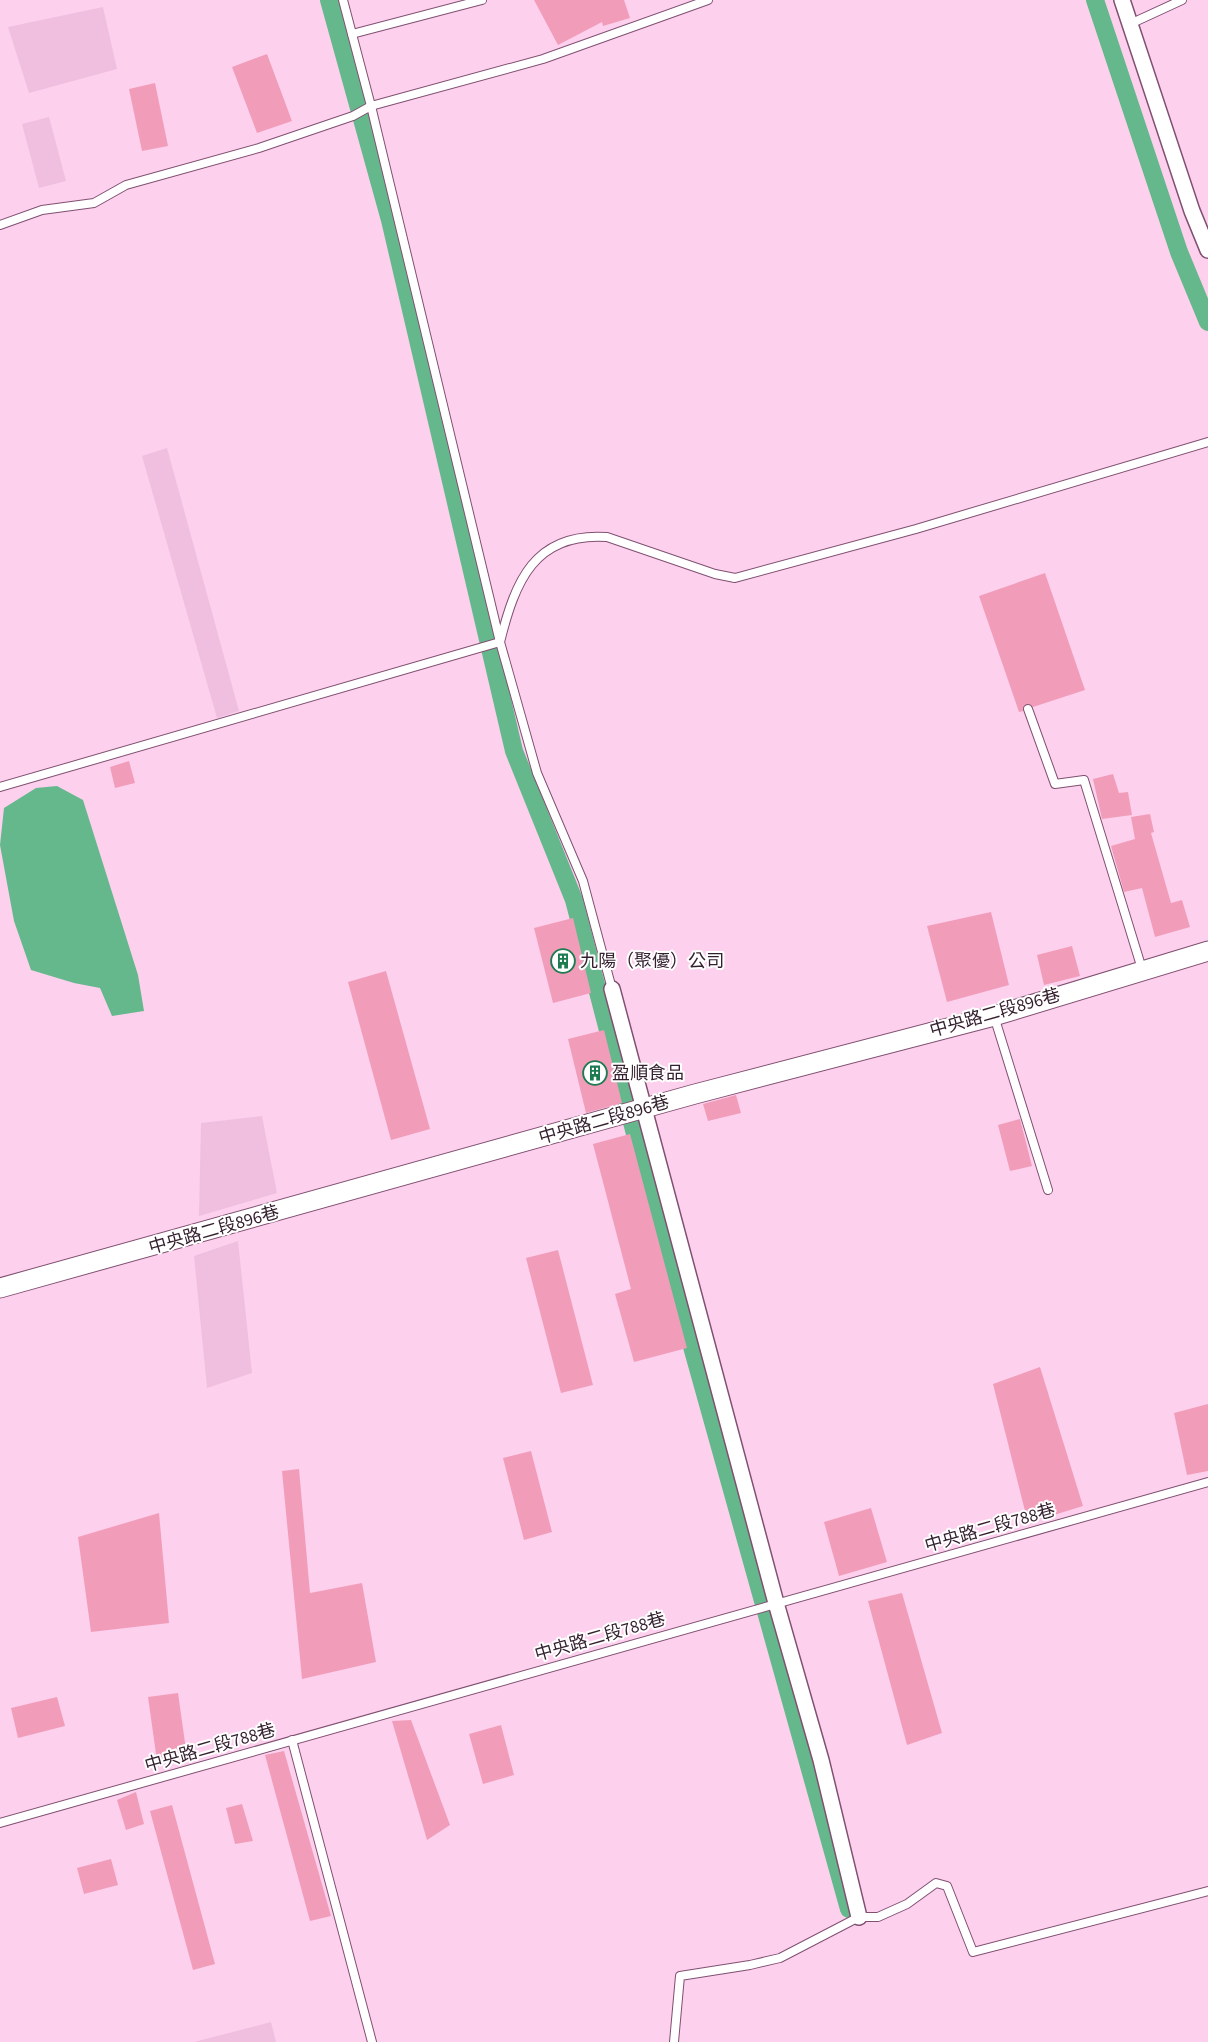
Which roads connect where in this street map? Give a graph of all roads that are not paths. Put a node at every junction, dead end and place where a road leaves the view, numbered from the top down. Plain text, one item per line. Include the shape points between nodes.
1 (343, 0) edge
2 (482, 0) edge
3 (708, 0) edge
4 (1122, 0) edge
5 (1182, 0) edge
6 (1130, 24) junction
7 (352, 34) junction
8 (372, 106) junction
9 (0, 225) edge
10 (1208, 250) edge
11 (1208, 442) edge
12 (500, 642) junction
13 (1028, 709) dead end
14 (0, 787) edge
15 (1208, 951) edge
16 (1142, 969) junction
17 (612, 989) joint
18 (994, 1016) junction
19 (644, 1108) junction
20 (1048, 1190) dead end
21 (0, 1288) edge
22 (1208, 1482) edge
23 (776, 1603) junction
24 (292, 1740) junction
25 (0, 1823) edge
26 (1208, 1890) edge
27 (859, 1917) junction
28 (372, 2042) edge
29 (674, 2042) edge

1 - 7 lane
2 - 7 lane
3 - 8 lane via 543,59
4 - 6 street
5 - 6 lane
6 - 10 street
7 - 8 lane
8 - 9 lane via 353,116 260,148 126,185 94,203 42,210
8 - 12 lane
11 - 12 lane via 916,529 734,578 607,537 589,536 565,541 538,559 518,584
12 - 14 lane
12 - 17 lane via 537,773 583,881
13 - 16 lane via 1055,784 1084,780
15 - 16 street, 中央路二段896巷
16 - 18 street, 中央路二段896巷
17 - 19 street
18 - 19 street, 中央路二段896巷
18 - 20 lane
19 - 21 street, 中央路二段896巷
19 - 23 street
22 - 23 lane, 中央路二段788巷
23 - 24 lane, 中央路二段788巷
23 - 27 street via 821,1760
24 - 25 lane, 中央路二段788巷
24 - 28 lane
26 - 27 lane via 973,1952 947,1886 936,1882 907,1904 878,1918
27 - 29 lane via 780,1958 680,1976

